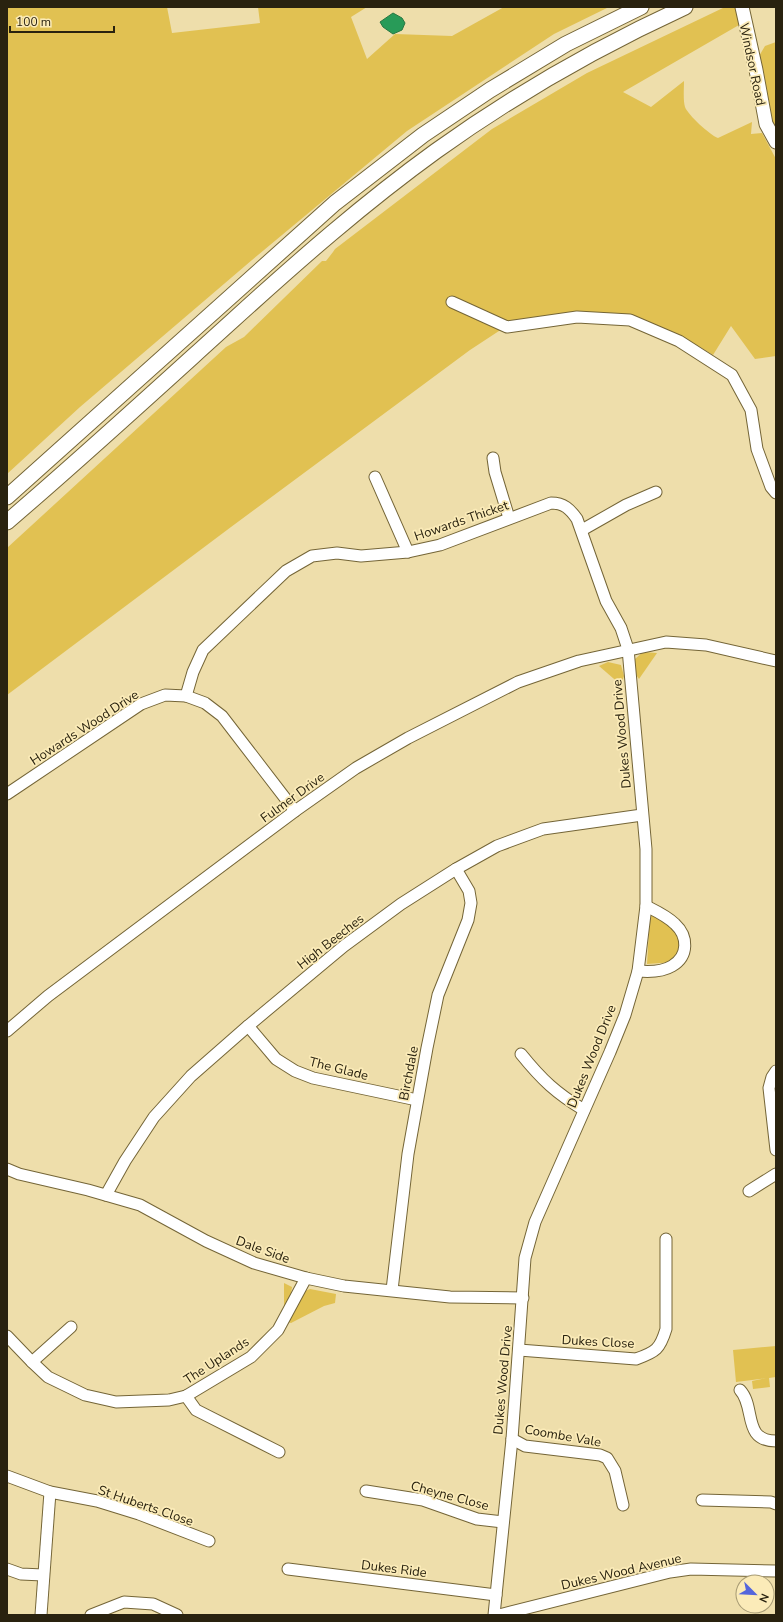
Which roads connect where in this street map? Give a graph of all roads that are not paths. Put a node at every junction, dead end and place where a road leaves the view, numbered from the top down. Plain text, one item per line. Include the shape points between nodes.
1 (640, 7) edge
2 (685, 7) edge
3 (742, 7) edge
4 (776, 142) edge
5 (452, 302) dead end
6 (493, 458) dead end
7 (375, 477) dead end
8 (656, 492) dead end
9 (776, 493) edge
10 (7, 497) edge
11 (509, 518) junction
12 (7, 522) edge
13 (582, 530) junction
14 (408, 552) junction
15 (628, 649) junction
16 (776, 661) edge
17 (186, 696) junction
18 (7, 794) edge
19 (295, 812) junction
20 (642, 814) junction
21 (456, 869) junction
22 (646, 906) junction
23 (638, 971) junction
24 (248, 1026) junction
25 (7, 1031) edge
26 (521, 1054) dead end
27 (776, 1071) edge
28 (417, 1100) junction
29 (584, 1110) junction
30 (775, 1138) edge
31 (776, 1150) edge
32 (7, 1169) edge
33 (776, 1174) edge
34 (750, 1191) dead end
35 (106, 1195) junction
36 (666, 1239) dead end
37 (306, 1278) junction
38 (392, 1290) junction
39 (523, 1298) junction
40 (71, 1327) dead end
41 (7, 1336) edge
42 (519, 1350) junction
43 (32, 1362) junction
44 (740, 1390) dead end
45 (186, 1396) junction
46 (512, 1440) junction
47 (776, 1441) edge
48 (279, 1452) dead end
49 (7, 1476) edge
50 (366, 1491) dead end
51 (50, 1492) junction
52 (702, 1500) dead end
53 (776, 1504) edge
54 (623, 1505) dead end
55 (504, 1522) junction
56 (208, 1541) dead end
57 (7, 1569) edge
58 (288, 1569) dead end
59 (776, 1571) edge
60 (43, 1575) junction
61 (496, 1594) junction
62 (42, 1615) edge
63 (91, 1615) edge
64 (177, 1615) edge
65 (494, 1615) edge
66 (499, 1615) edge

1 - 10 highway via 566,44 490,90 423,135 335,203
2 - 12 highway via 561,70 494,111 371,200 283,275
3 - 4 main road, Windsor Road via 766,124
5 - 9 street via 507,327 577,317 630,320 679,342 732,376 751,410 757,449 771,487
6 - 11 street
7 - 14 street
8 - 13 street via 626,505
11 - 13 street, Howards Thicket via 551,503 560,503 570,509
11 - 14 street, Howards Thicket via 440,544
13 - 15 street, Howards Thicket via 606,601 621,628
14 - 17 street, Howards Thicket via 312,556 286,571 203,650 192,672
15 - 16 street via 666,642 706,645
15 - 19 street, Fulmer Drive via 579,661 518,682 408,738 356,768
15 - 20 street, Dukes Wood Drive
17 - 18 street, Howards Wood Drive via 165,695 141,704
17 - 19 street, Howards Wood Drive via 205,703 222,716
19 - 25 street, Fulmer Drive via 48,996
20 - 21 street, High Beeches via 543,829 497,846
20 - 22 street, Dukes Wood Drive via 646,849
21 - 24 street, High Beeches via 401,904 344,946
21 - 28 street, Birchdale via 469,891 471,904 468,920 438,995
22 - 23 street, Dukes Wood Drive
22 - 23 street via 675,924 683,933 685,949 671,967 652,972
23 - 29 street, Dukes Wood Drive via 625,1015
24 - 28 street, The Glade via 276,1059 295,1071 313,1078
24 - 35 street, High Beeches via 191,1076 154,1117
26 - 29 street via 540,1077 561,1096
27 - 30 street via 769,1088
28 - 38 street, Birchdale
29 - 39 street, Dukes Wood Drive via 535,1222 525,1258
30 - 31 street
32 - 35 street, Dale Side
33 - 34 street
35 - 37 street, Dale Side via 140,1205 206,1241 254,1263
36 - 42 street, Dukes Close via 666,1329 662,1342 652,1354 636,1359
37 - 38 street, Dale Side via 344,1286
37 - 45 street, The Uplands via 278,1330 257,1352
38 - 39 street, Dale Side via 450,1298
39 - 42 street, Dukes Wood Drive
40 - 43 street
41 - 43 street, The Uplands
42 - 46 street, Dukes Wood Drive
43 - 45 street, The Uplands via 48,1377 85,1396 116,1402 169,1400
44 - 47 street via 745,1398 753,1430 762,1437
45 - 48 street via 196,1410
46 - 54 street, Coombe Vale via 525,1446 607,1458 615,1471
46 - 55 street, Dukes Wood Drive
49 - 51 street, St Huberts Close
50 - 55 street, Cheyne Close via 423,1500 477,1519
51 - 56 street, St Huberts Close via 139,1514
51 - 60 street
52 - 53 street
55 - 61 street, Dukes Wood Drive
57 - 60 street via 21,1574
58 - 61 street, Dukes Ride
59 - 66 street, Dukes Wood Avenue via 691,1569 670,1572
60 - 62 street
61 - 65 street, Dukes Wood Drive
63 - 64 street via 124,1602 153,1604

